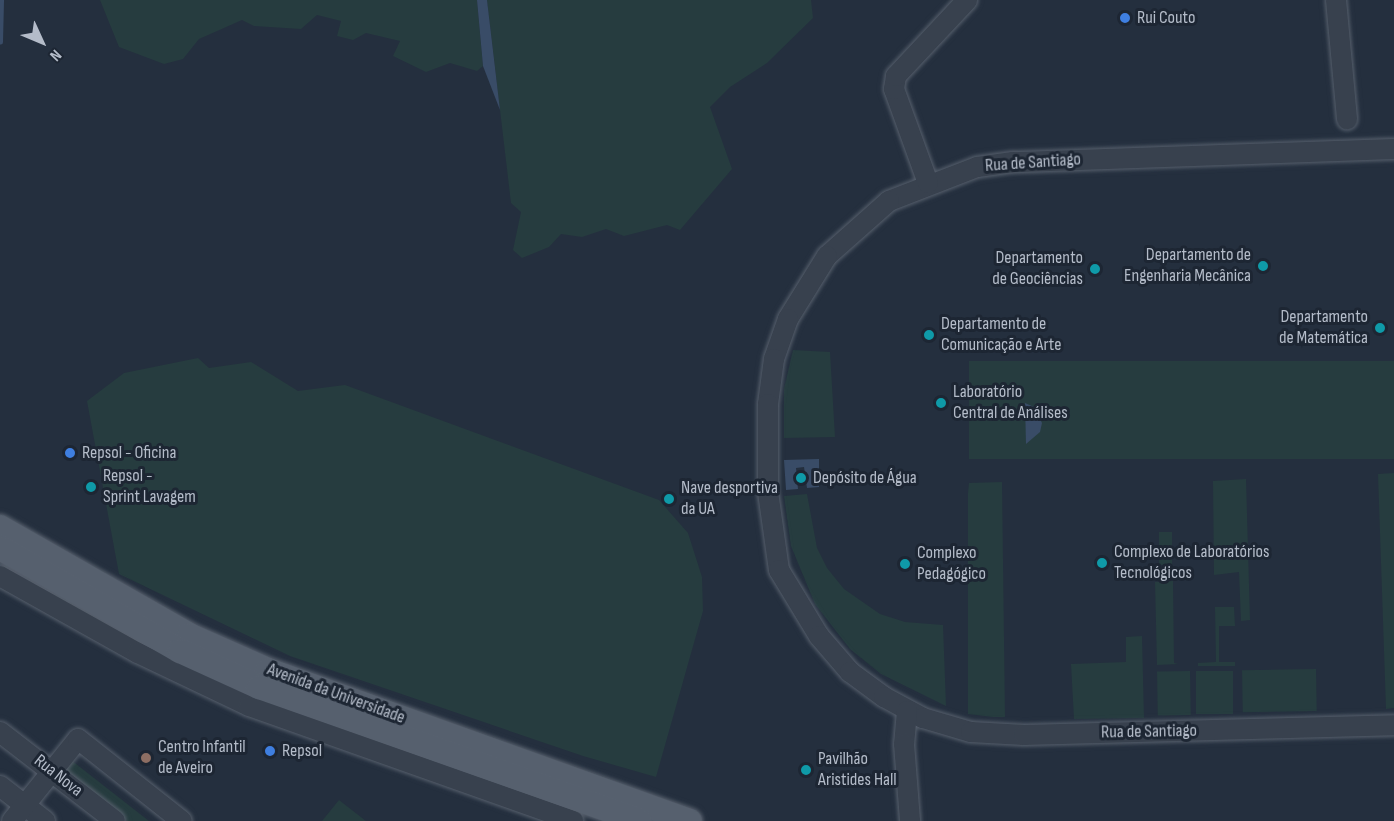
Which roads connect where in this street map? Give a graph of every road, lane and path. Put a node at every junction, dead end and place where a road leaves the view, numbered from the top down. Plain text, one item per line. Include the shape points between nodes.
1 (967, 0) edge
2 (1336, 0) edge
3 (1347, 119) dead end
4 (1394, 149) edge
5 (928, 183) junction
6 (0, 527) edge
7 (0, 548) edge
8 (0, 576) edge
9 (908, 711) junction
10 (1394, 725) edge
11 (0, 732) edge
12 (51, 772) junction
13 (0, 786) edge
14 (24, 805) junction
15 (529, 814) edge
16 (12, 821) edge
17 (45, 821) edge
18 (115, 821) edge
19 (182, 821) edge
20 (573, 821) edge
21 (640, 821) edge
22 (690, 821) edge
23 (910, 821) edge

1 - 5 street via 896,76 894,89
2 - 3 street
4 - 5 street, Rua de Santiago via 1013,162 977,167
5 - 9 street, Rua de Santiago via 889,201 853,230 817,271 788,319 778,345 768,404 768,492 779,570 819,636 849,672
6 - 22 main road, Avenida da Universidade via 189,635 268,670
7 - 21 main road, Avenida da Universidade via 180,651 259,687
8 - 15 street via 138,653 249,706
9 - 10 street, Rua de Santiago via 971,732 997,735
9 - 23 street via 904,744
11 - 12 street, Rua Nova
12 - 14 street
12 - 18 street, Rua Nova
12 - 19 street via 78,739
13 - 14 street
14 - 16 street
14 - 17 street
15 - 20 street

